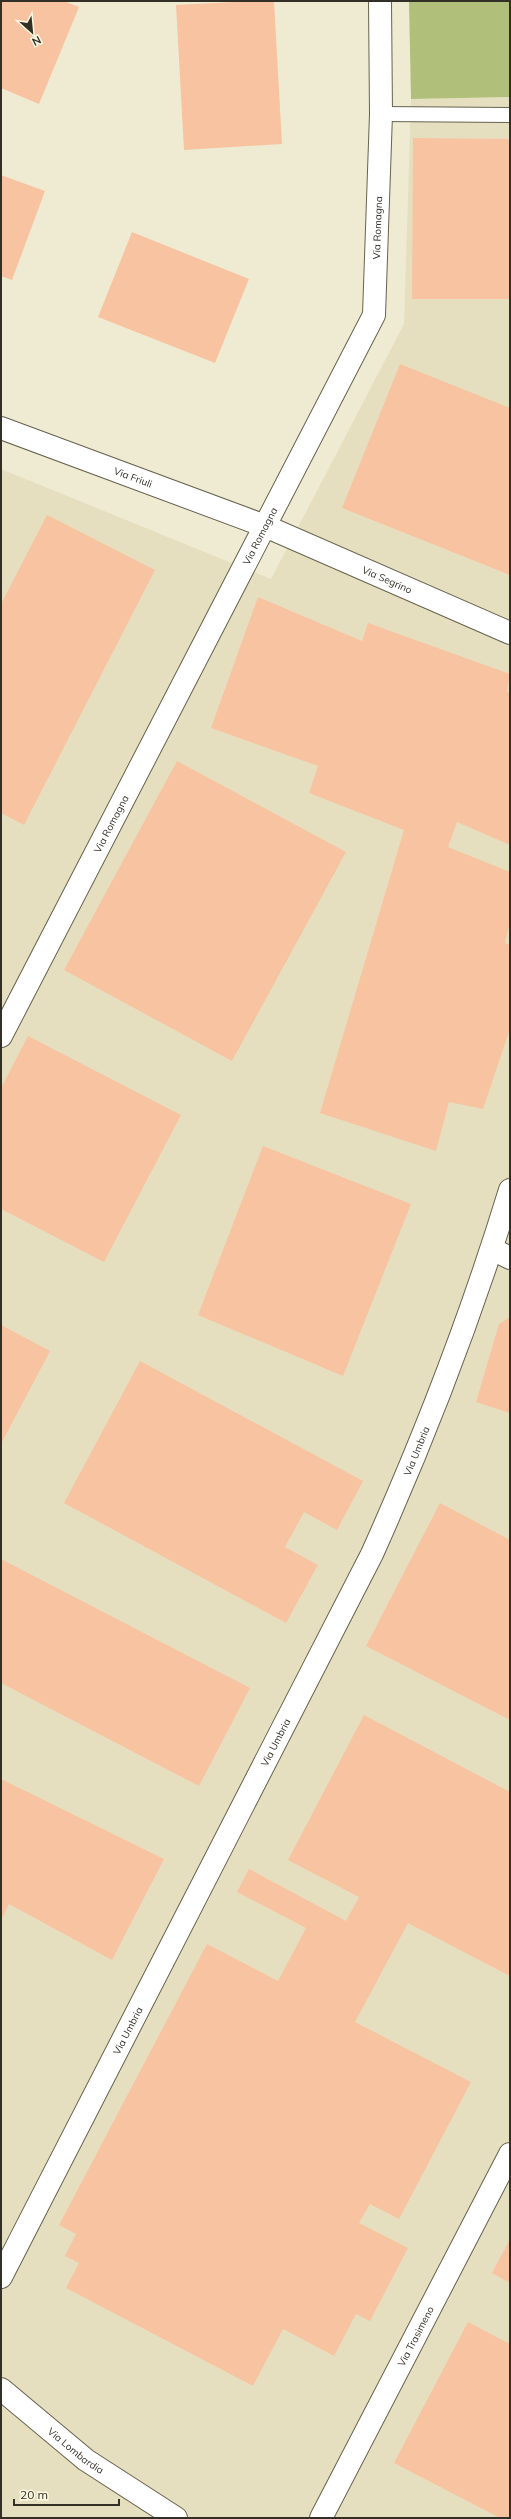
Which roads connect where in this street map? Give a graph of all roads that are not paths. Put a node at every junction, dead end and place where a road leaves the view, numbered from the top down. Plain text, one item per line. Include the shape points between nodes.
1 (380, 1) edge
2 (381, 114) junction
3 (510, 115) edge
4 (1, 428) edge
5 (265, 526) junction
6 (510, 632) edge
7 (1, 1036) edge
8 (510, 1190) edge
9 (501, 1254) edge
10 (510, 2154) edge
11 (1, 2277) edge
12 (1, 2389) edge
13 (176, 2518) edge
14 (321, 2518) edge

1 - 2 street, Via Romagna
2 - 3 lane
2 - 5 street, Via Romagna via 374,315
4 - 5 street, Via Friuli
5 - 6 street, Via Segrino
5 - 7 street, Via Romagna
8 - 9 street, Via Umbria
9 - 11 street, Via Umbria via 372,1554
10 - 14 street, Via Trasimeno
12 - 13 street, Via Lombardia via 86,2460

